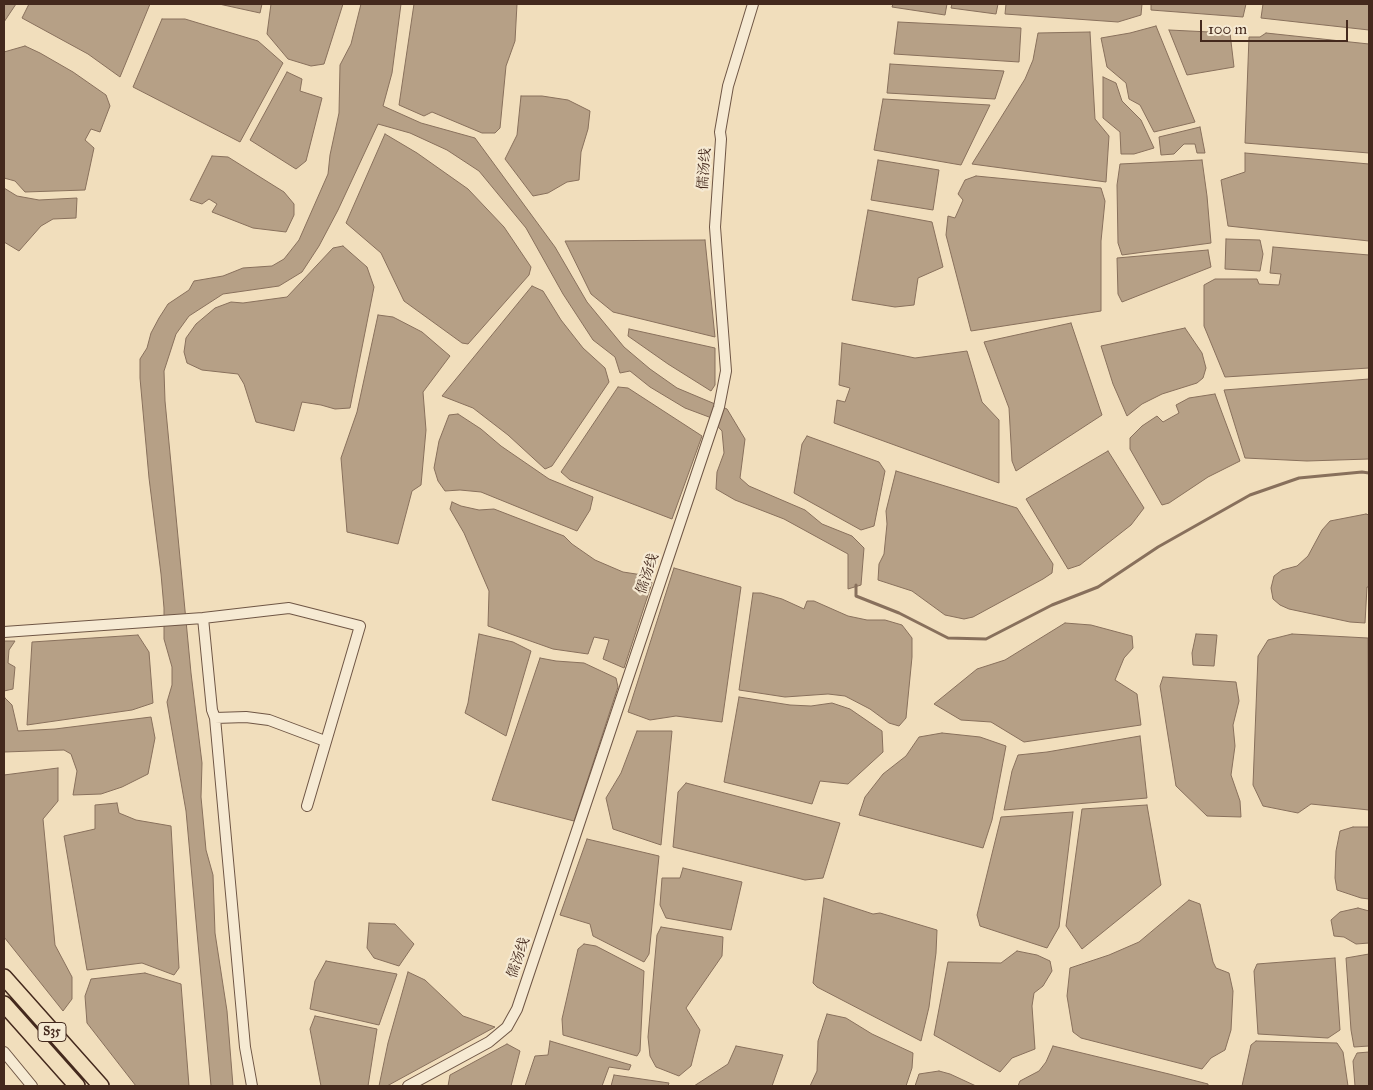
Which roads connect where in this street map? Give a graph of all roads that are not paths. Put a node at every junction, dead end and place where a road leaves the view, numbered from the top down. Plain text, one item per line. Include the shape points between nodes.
1 (753, 4) edge
2 (203, 618) junction
3 (4, 632) edge
4 (215, 718) junction
5 (325, 741) junction
6 (307, 806) dead end
7 (4, 977) edge
8 (4, 1004) edge
9 (4, 1052) edge
10 (32, 1086) edge
11 (77, 1086) edge
12 (101, 1086) edge
13 (252, 1086) edge
14 (408, 1086) edge

1 - 14 street, 儒汤线 via 728,86 720,132 715,227 726,371 719,407 517,1009 507,1026 489,1042
2 - 3 street
2 - 4 street
2 - 5 street via 289,608 360,626
4 - 5 street via 269,720
4 - 13 street via 244,1047
5 - 6 street
7 - 12 highway, S35
8 - 11 highway, S35
9 - 10 street

